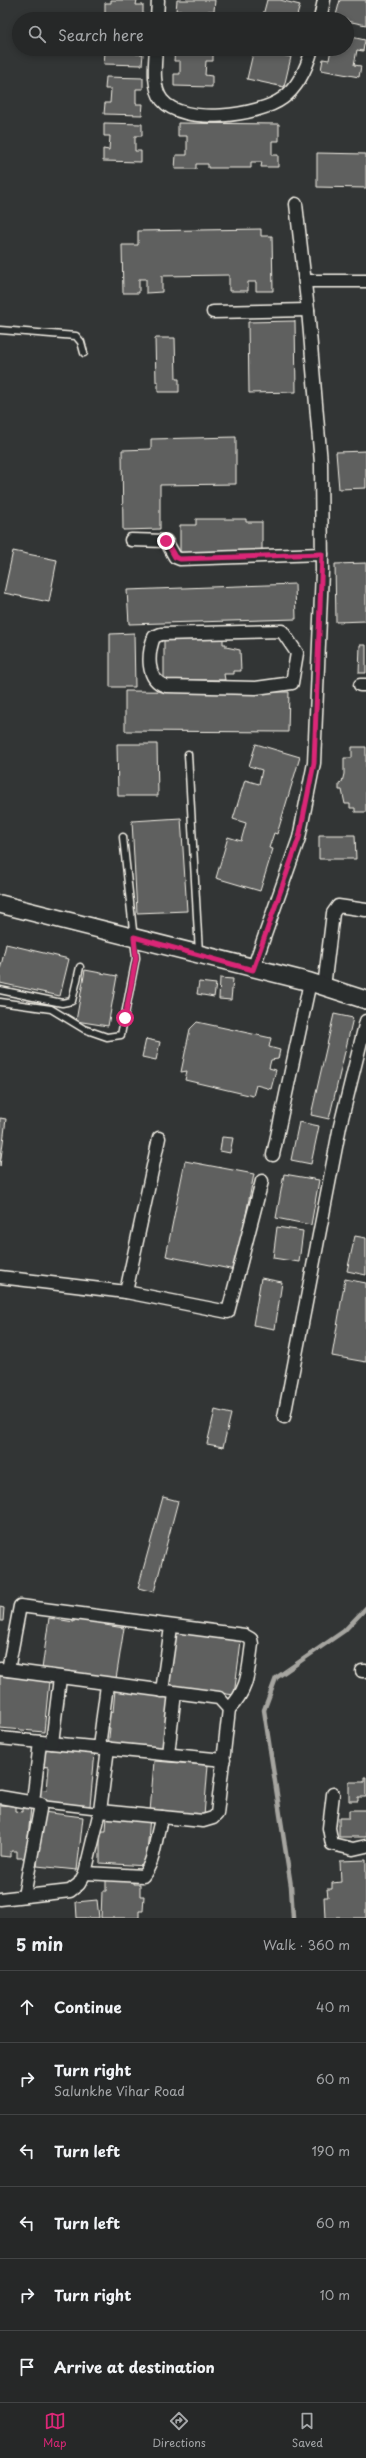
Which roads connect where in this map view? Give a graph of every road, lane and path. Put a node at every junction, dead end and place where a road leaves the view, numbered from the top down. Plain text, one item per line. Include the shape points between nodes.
1 (158, 0) edge
2 (324, 0) edge
3 (157, 12) edge
4 (321, 12) edge
5 (156, 56) edge
6 (309, 56) edge
7 (296, 204) dead end
8 (305, 281) junction
9 (366, 281) edge
10 (308, 310) junction
11 (213, 312) dead end
12 (0, 330) edge
13 (84, 353) dead end
14 (131, 540) dead end
15 (322, 554) junction
16 (319, 651) junction
17 (297, 653) junction
18 (188, 754) dead end
19 (124, 837) dead end
20 (0, 904) edge
21 (366, 910) edge
22 (134, 937) junction
23 (200, 955) junction
24 (80, 967) dead end
25 (253, 970) junction
26 (317, 984) junction
27 (0, 990) edge
28 (366, 1000) edge
29 (0, 1002) edge
30 (366, 1021) edge
31 (159, 1138) dead end
32 (273, 1155) dead end
33 (262, 1181) dead end
34 (0, 1277) edge
35 (126, 1292) junction
36 (284, 1417) dead end
37 (171, 1627) junction
38 (4, 1670) edge
39 (60, 1678) junction
40 (107, 1685) junction
41 (162, 1691) junction
42 (175, 1693) junction
43 (229, 1709) junction
44 (0, 1738) edge
45 (46, 1742) junction
46 (103, 1748) junction
47 (168, 1754) junction
48 (224, 1760) junction
49 (333, 1794) dead end
50 (0, 1797) edge
51 (37, 1803) junction
52 (100, 1811) junction
53 (162, 1817) junction
54 (366, 1846) edge
55 (85, 1873) junction
56 (24, 1896) junction
57 (0, 1899) edge

1 - 3 street
2 - 4 street
5 - 6 street via 156,83 161,98 174,109 189,115 266,108 283,98 298,83
7 - 8 street
8 - 9 street
8 - 10 street
10 - 11 street
10 - 15 street via 321,463
12 - 13 lane via 76,336
14 - 15 street via 166,541 175,557 180,559
15 - 16 street
16 - 17 street
16 - 25 street via 314,763 299,838
17 - 17 street via 282,631 161,634 154,637 150,665 153,678 166,686 256,688 292,683
18 - 23 lane
19 - 22 lane
20 - 22 street
21 - 26 street via 338,906 333,914
22 - 23 street
22 - 29 lane via 136,958 121,1035 107,1037 84,1029 51,1009
23 - 25 street
24 - 27 lane via 72,1001 62,1003
25 - 26 street
26 - 28 street
26 - 32 street
30 - 36 street via 340,1126
31 - 35 street
33 - 35 street via 228,1312
34 - 35 street
37 - 38 street via 20,1606
37 - 41 street
37 - 43 street via 244,1635 251,1639 246,1686 242,1695
38 - 39 street
39 - 40 street
39 - 45 street
40 - 41 street
40 - 46 street
41 - 42 street
42 - 43 street via 219,1698
42 - 47 street
43 - 48 street
44 - 45 street
45 - 46 street
45 - 51 street
46 - 47 street
46 - 52 street
47 - 48 street
48 - 53 street via 217,1814 213,1818 203,1821
49 - 54 street via 329,1828 332,1844 353,1849
50 - 51 street
51 - 52 lane
51 - 56 street
52 - 53 street
52 - 55 street
53 - 55 street via 153,1855 143,1876
55 - 56 street via 79,1884 70,1891
56 - 57 street

